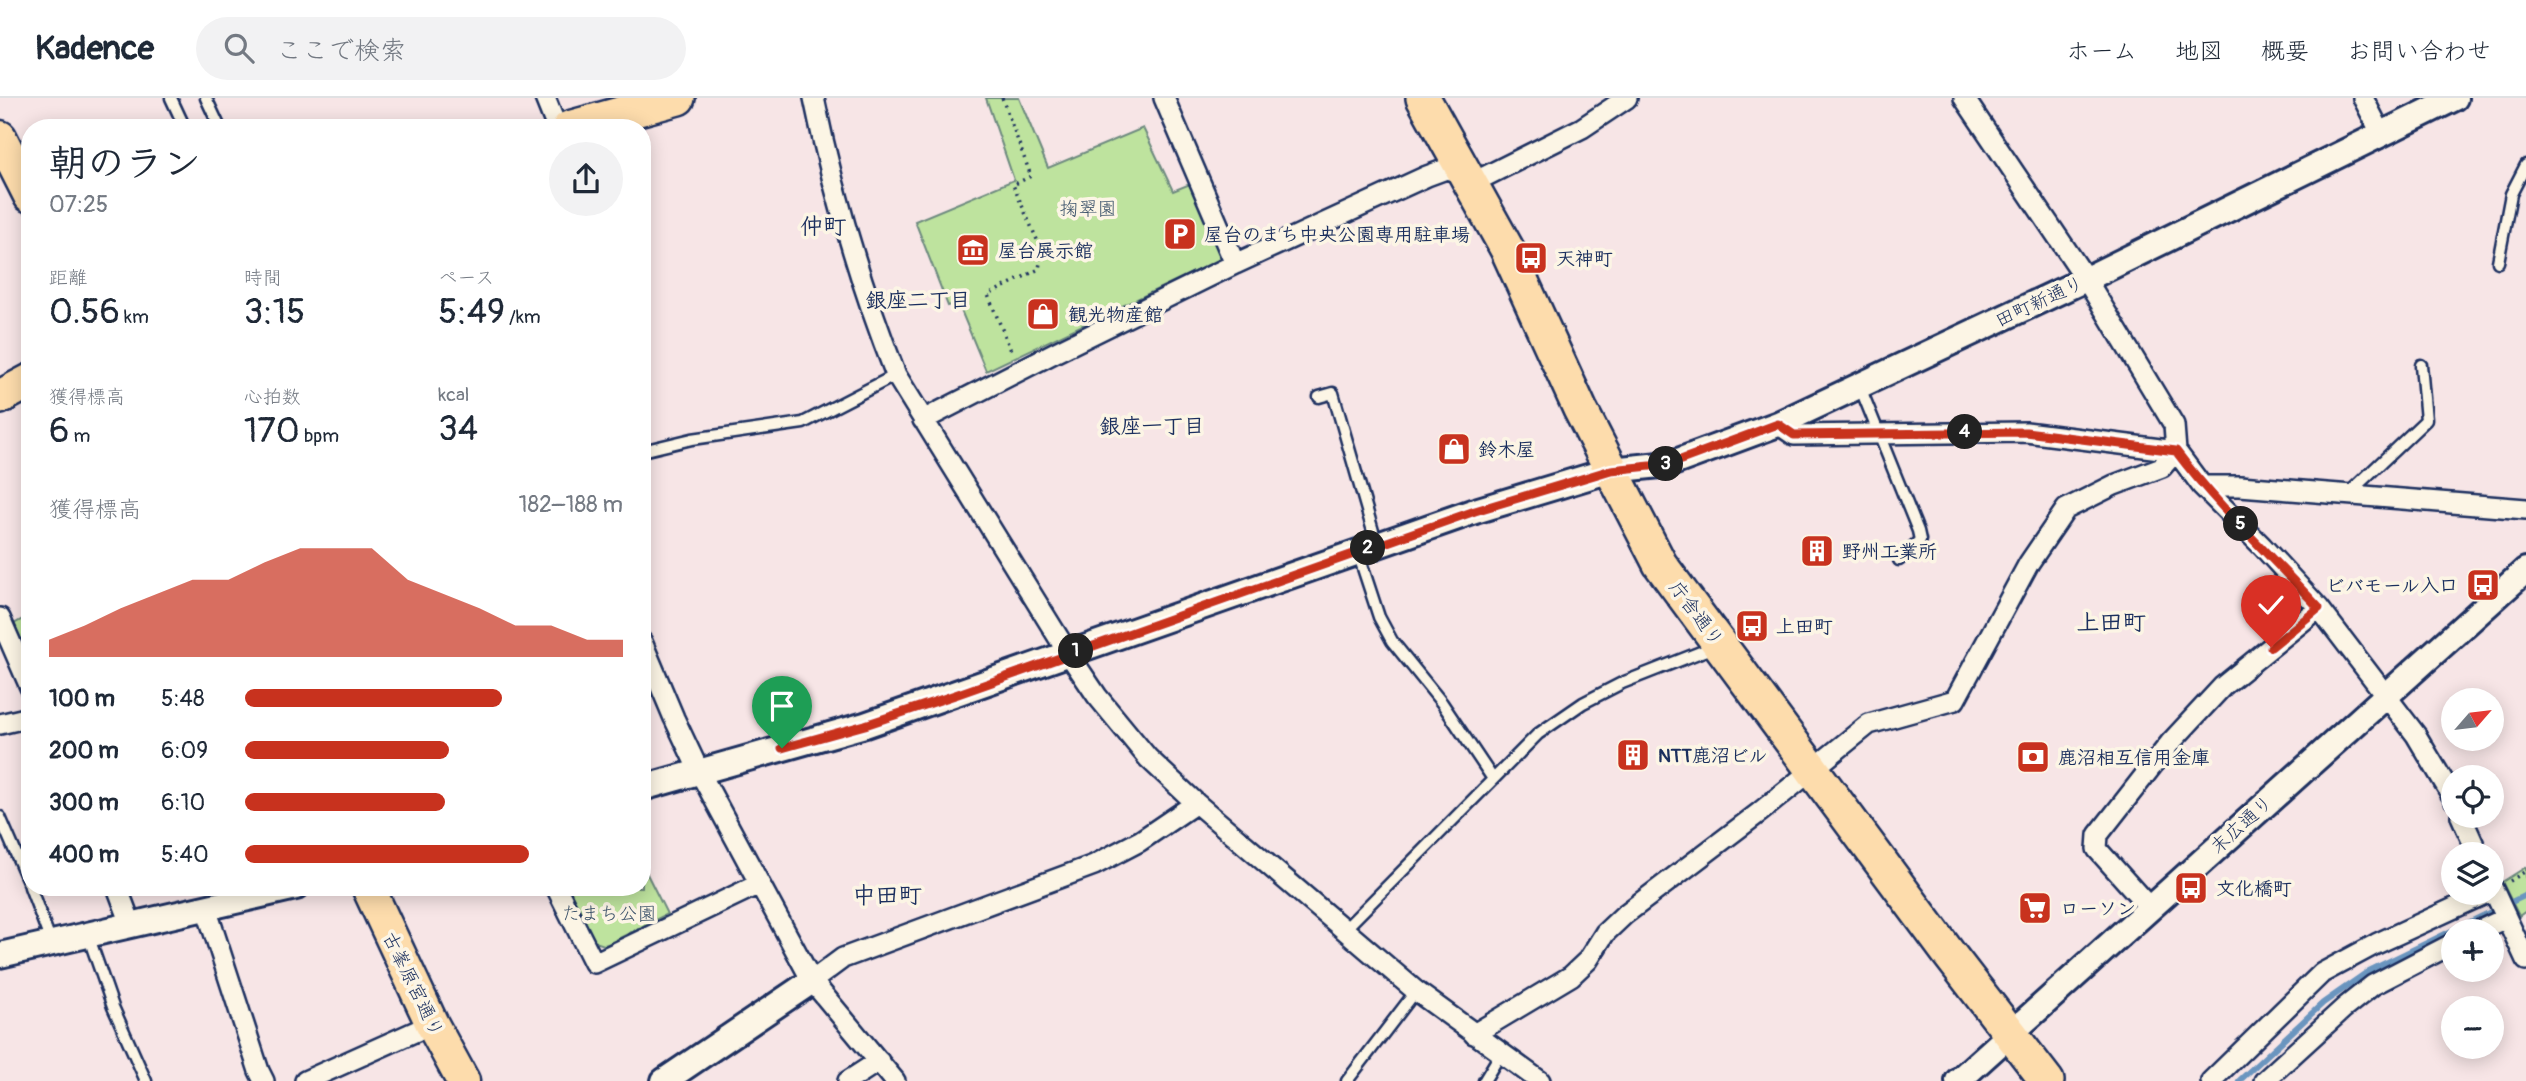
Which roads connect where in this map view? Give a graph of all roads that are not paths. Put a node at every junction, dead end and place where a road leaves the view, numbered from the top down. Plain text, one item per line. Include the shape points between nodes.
1 (171, 98) edge
2 (206, 98) edge
3 (545, 98) edge
4 (678, 98) edge
5 (814, 98) edge
6 (1164, 98) edge
7 (1423, 98) edge
8 (1627, 98) edge
9 (1964, 98) edge
10 (2362, 98) edge
11 (2455, 98) edge
12 (181, 119) edge
13 (216, 119) edge
14 (553, 119) edge
15 (602, 119) edge
16 (2382, 135) junction
17 (0, 136) edge
18 (2526, 165) edge
19 (1465, 174) junction
20 (21, 179) edge
21 (2498, 262) dead end
22 (1236, 264) junction
23 (2085, 279) junction
24 (2421, 365) dead end
25 (896, 375) junction
26 (21, 386) edge
27 (1860, 386) junction
28 (0, 397) edge
29 (1319, 397) dead end
30 (923, 420) junction
31 (1778, 424) junction
32 (1878, 432) junction
33 (651, 450) edge
34 (2176, 451) junction
35 (1611, 470) junction
36 (2202, 486) junction
37 (2347, 494) junction
38 (2526, 509) edge
39 (1367, 549) junction
40 (1899, 560) dead end
41 (2526, 570) edge
42 (2319, 608) junction
43 (0, 618) edge
44 (1720, 645) junction
45 (1068, 653) junction
46 (651, 663) edge
47 (21, 666) edge
48 (2385, 694) junction
49 (21, 719) edge
50 (0, 724) edge
51 (1812, 769) junction
52 (699, 772) junction
53 (2441, 776) edge
54 (1493, 779) junction
55 (651, 785) edge
56 (1196, 803) junction
57 (0, 817) edge
58 (21, 866) edge
59 (759, 884) junction
60 (33, 896) edge
61 (120, 896) edge
62 (257, 896) edge
63 (372, 896) edge
64 (560, 896) edge
65 (2460, 905) edge
66 (2500, 905) edge
67 (2149, 907) junction
68 (206, 908) junction
69 (2506, 918) joint
70 (131, 925) junction
71 (1344, 930) junction
72 (88, 935) junction
73 (51, 943) junction
74 (2441, 950) edge
75 (0, 955) edge
76 (2526, 960) edge
77 (812, 981) junction
78 (1416, 992) junction
79 (432, 1024) junction
80 (2011, 1033) junction
81 (1474, 1034) junction
82 (1501, 1053) junction
83 (879, 1061) junction
84 (146, 1081) edge
85 (264, 1081) edge
86 (305, 1081) edge
87 (463, 1081) edge
88 (664, 1081) edge
89 (848, 1081) edge
90 (895, 1081) edge
91 (1347, 1081) edge
92 (1484, 1081) edge
93 (1540, 1081) edge
94 (1958, 1081) edge
95 (2047, 1081) edge
96 (2211, 1081) edge
97 (2264, 1081) edge

1 - 12 lane
2 - 13 lane
3 - 14 street
4 - 15 highway
5 - 25 street via 822,142 874,319
6 - 22 street
7 - 19 highway, 庁舎通り
8 - 19 street via 1582,128 1487,176
9 - 23 street
10 - 16 street
11 - 16 street, 田町新通り
16 - 23 street, 田町新通り
17 - 20 main road
18 - 21 lane via 2511,194
19 - 22 street via 1446,169 1427,176
19 - 35 highway, 庁舎通り via 1507,250
22 - 30 street
23 - 27 street, 田町新通り
23 - 34 street via 2174,425
24 - 37 lane via 2426,420
25 - 30 street
25 - 33 lane via 803,423
26 - 28 highway
27 - 31 street, 田町新通り
27 - 32 lane
29 - 39 lane via 1333,393
30 - 45 street
31 - 32 street via 1794,435
31 - 35 street, 田町新通り via 1670,464
32 - 34 street via 2026,432
32 - 40 lane via 1920,540
34 - 36 street
34 - 51 street via 2162,467 2066,509 2029,563 1955,700 1869,724
35 - 39 street, 田町新通り
35 - 44 highway, 庁舎通り via 1660,564
36 - 37 street
36 - 42 street
37 - 38 street
39 - 45 street, 田町新通り
39 - 54 lane via 1379,617 1392,641 1442,703
41 - 48 street, 末広通り
42 - 48 street
42 - 67 street via 2223,686 2169,743 2098,835 2097,849
43 - 47 street
44 - 51 highway, 庁舎通り
44 - 54 lane via 1583,703 1538,734
45 - 52 street, 田町新通り via 865,725
45 - 56 street via 1148,758
46 - 52 street
48 - 53 street
48 - 67 street, 末広通り
49 - 50 street
51 - 80 highway, 庁舎通り
51 - 81 street via 1624,915 1571,976
52 - 55 street, 田町新通り
52 - 59 street
54 - 71 lane
56 - 71 street
56 - 77 street via 1094,865 843,958
57 - 58 lane
59 - 64 street via 594,963
59 - 77 street
60 - 73 lane
61 - 70 street
62 - 68 street
63 - 79 main road, 古峯原宮通り
65 - 96 street via 2322,973
66 - 69 street
67 - 80 street, 末広通り
68 - 70 street
68 - 85 street
69 - 76 street
70 - 72 street
71 - 78 street
72 - 73 street
72 - 84 lane
73 - 75 street
74 - 97 street via 2373,985
77 - 83 street
77 - 88 street
78 - 81 street
78 - 91 lane
79 - 86 street
79 - 87 main road, 古峯原宮通り
80 - 94 street, 末広通り
80 - 95 highway, 庁舎通り
81 - 82 street
82 - 92 lane
82 - 93 street
83 - 89 street
83 - 90 street

